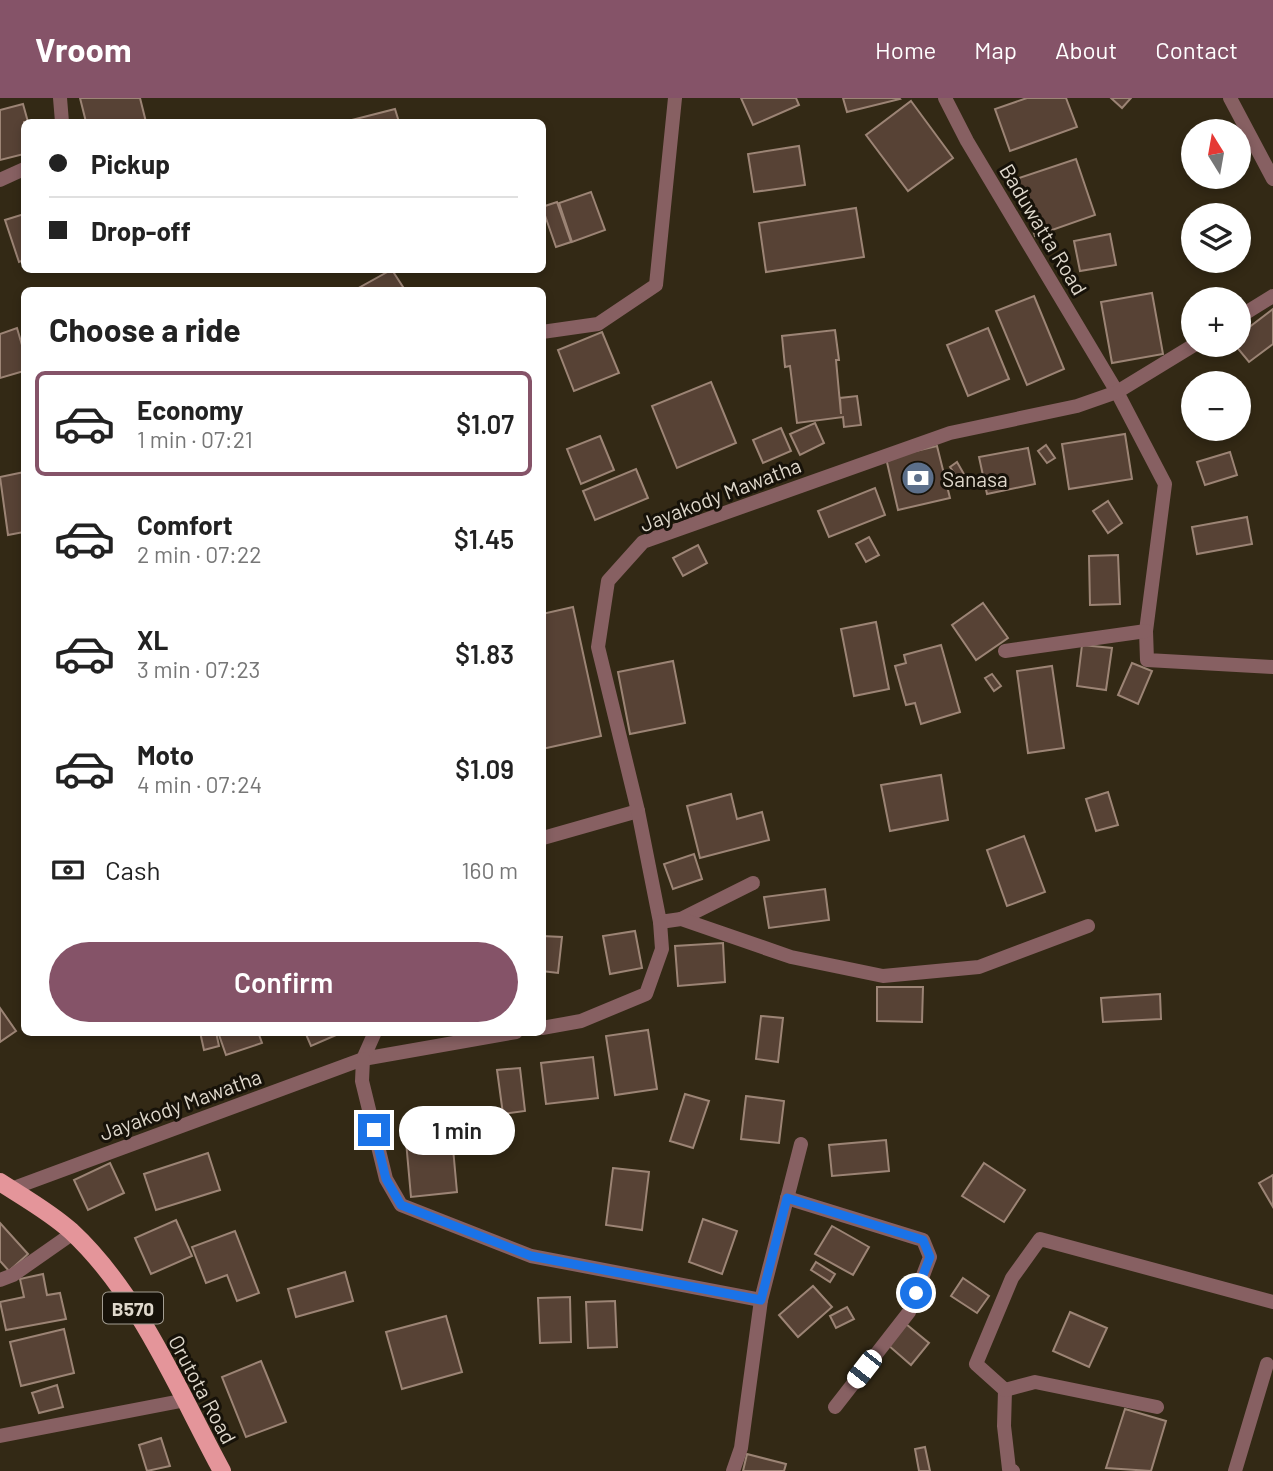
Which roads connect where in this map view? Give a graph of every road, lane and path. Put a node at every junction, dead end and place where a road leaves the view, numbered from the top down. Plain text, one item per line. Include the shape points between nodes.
1 (60, 98) edge
2 (675, 98) edge
3 (946, 98) edge
4 (1230, 98) edge
5 (62, 119) edge
6 (21, 170) edge
7 (1273, 179) edge
8 (0, 180) edge
9 (1273, 296) edge
10 (1251, 310) edge
11 (546, 331) edge
12 (1181, 352) edge
13 (1113, 386) junction
14 (1146, 631) junction
15 (1005, 651) dead end
16 (1273, 667) edge
17 (638, 811) junction
18 (546, 837) edge
19 (753, 883) dead end
20 (681, 919) junction
21 (660, 922) junction
22 (1087, 926) dead end
23 (546, 1027) edge
24 (373, 1036) edge
25 (493, 1036) edge
26 (363, 1059) junction
27 (801, 1144) dead end
28 (6, 1185) edge
29 (787, 1198) junction
30 (73, 1233) junction
31 (0, 1280) edge
32 (761, 1300) junction
33 (1273, 1302) edge
34 (1267, 1364) dead end
35 (1005, 1390) junction
36 (186, 1400) junction
37 (835, 1407) dead end
38 (1157, 1407) dead end
39 (0, 1436) edge
40 (222, 1471) edge
41 (733, 1471) edge
42 (1013, 1471) edge
43 (1235, 1471) edge

1 - 5 street
2 - 11 street via 656,285 598,324
3 - 13 street, Baduwatta Road
4 - 7 street
6 - 8 street
9 - 10 street
12 - 13 street, Jayakody Mawatha
13 - 14 street, Baduwatta Road via 1165,484
13 - 17 street, Jayakody Mawatha via 1076,407 950,433 643,542 608,581 598,647
14 - 15 street
14 - 16 street via 1147,660
17 - 18 street
17 - 21 street, Jayakody Mawatha
19 - 20 street
20 - 21 street
20 - 22 street via 791,957 883,976 979,967
21 - 23 street, Jayakody Mawatha via 662,949 646,994 581,1021
24 - 26 street
25 - 26 street, Jayakody Mawatha
26 - 28 street, Jayakody Mawatha
26 - 32 street via 362,1081 386,1179 401,1205 531,1256
27 - 29 street
28 - 30 main road, Orutota Road / B570
29 - 32 street
29 - 37 street via 923,1240 930,1257 909,1312
30 - 31 street
30 - 36 main road, Orutota Road / B570 via 109,1271
32 - 41 street via 741,1448
33 - 35 street via 1040,1239 1012,1278 976,1364
34 - 43 street
35 - 38 street via 1035,1382
35 - 42 street via 1004,1426 1009,1469
36 - 39 street
36 - 40 main road, Orutota Road / B570

